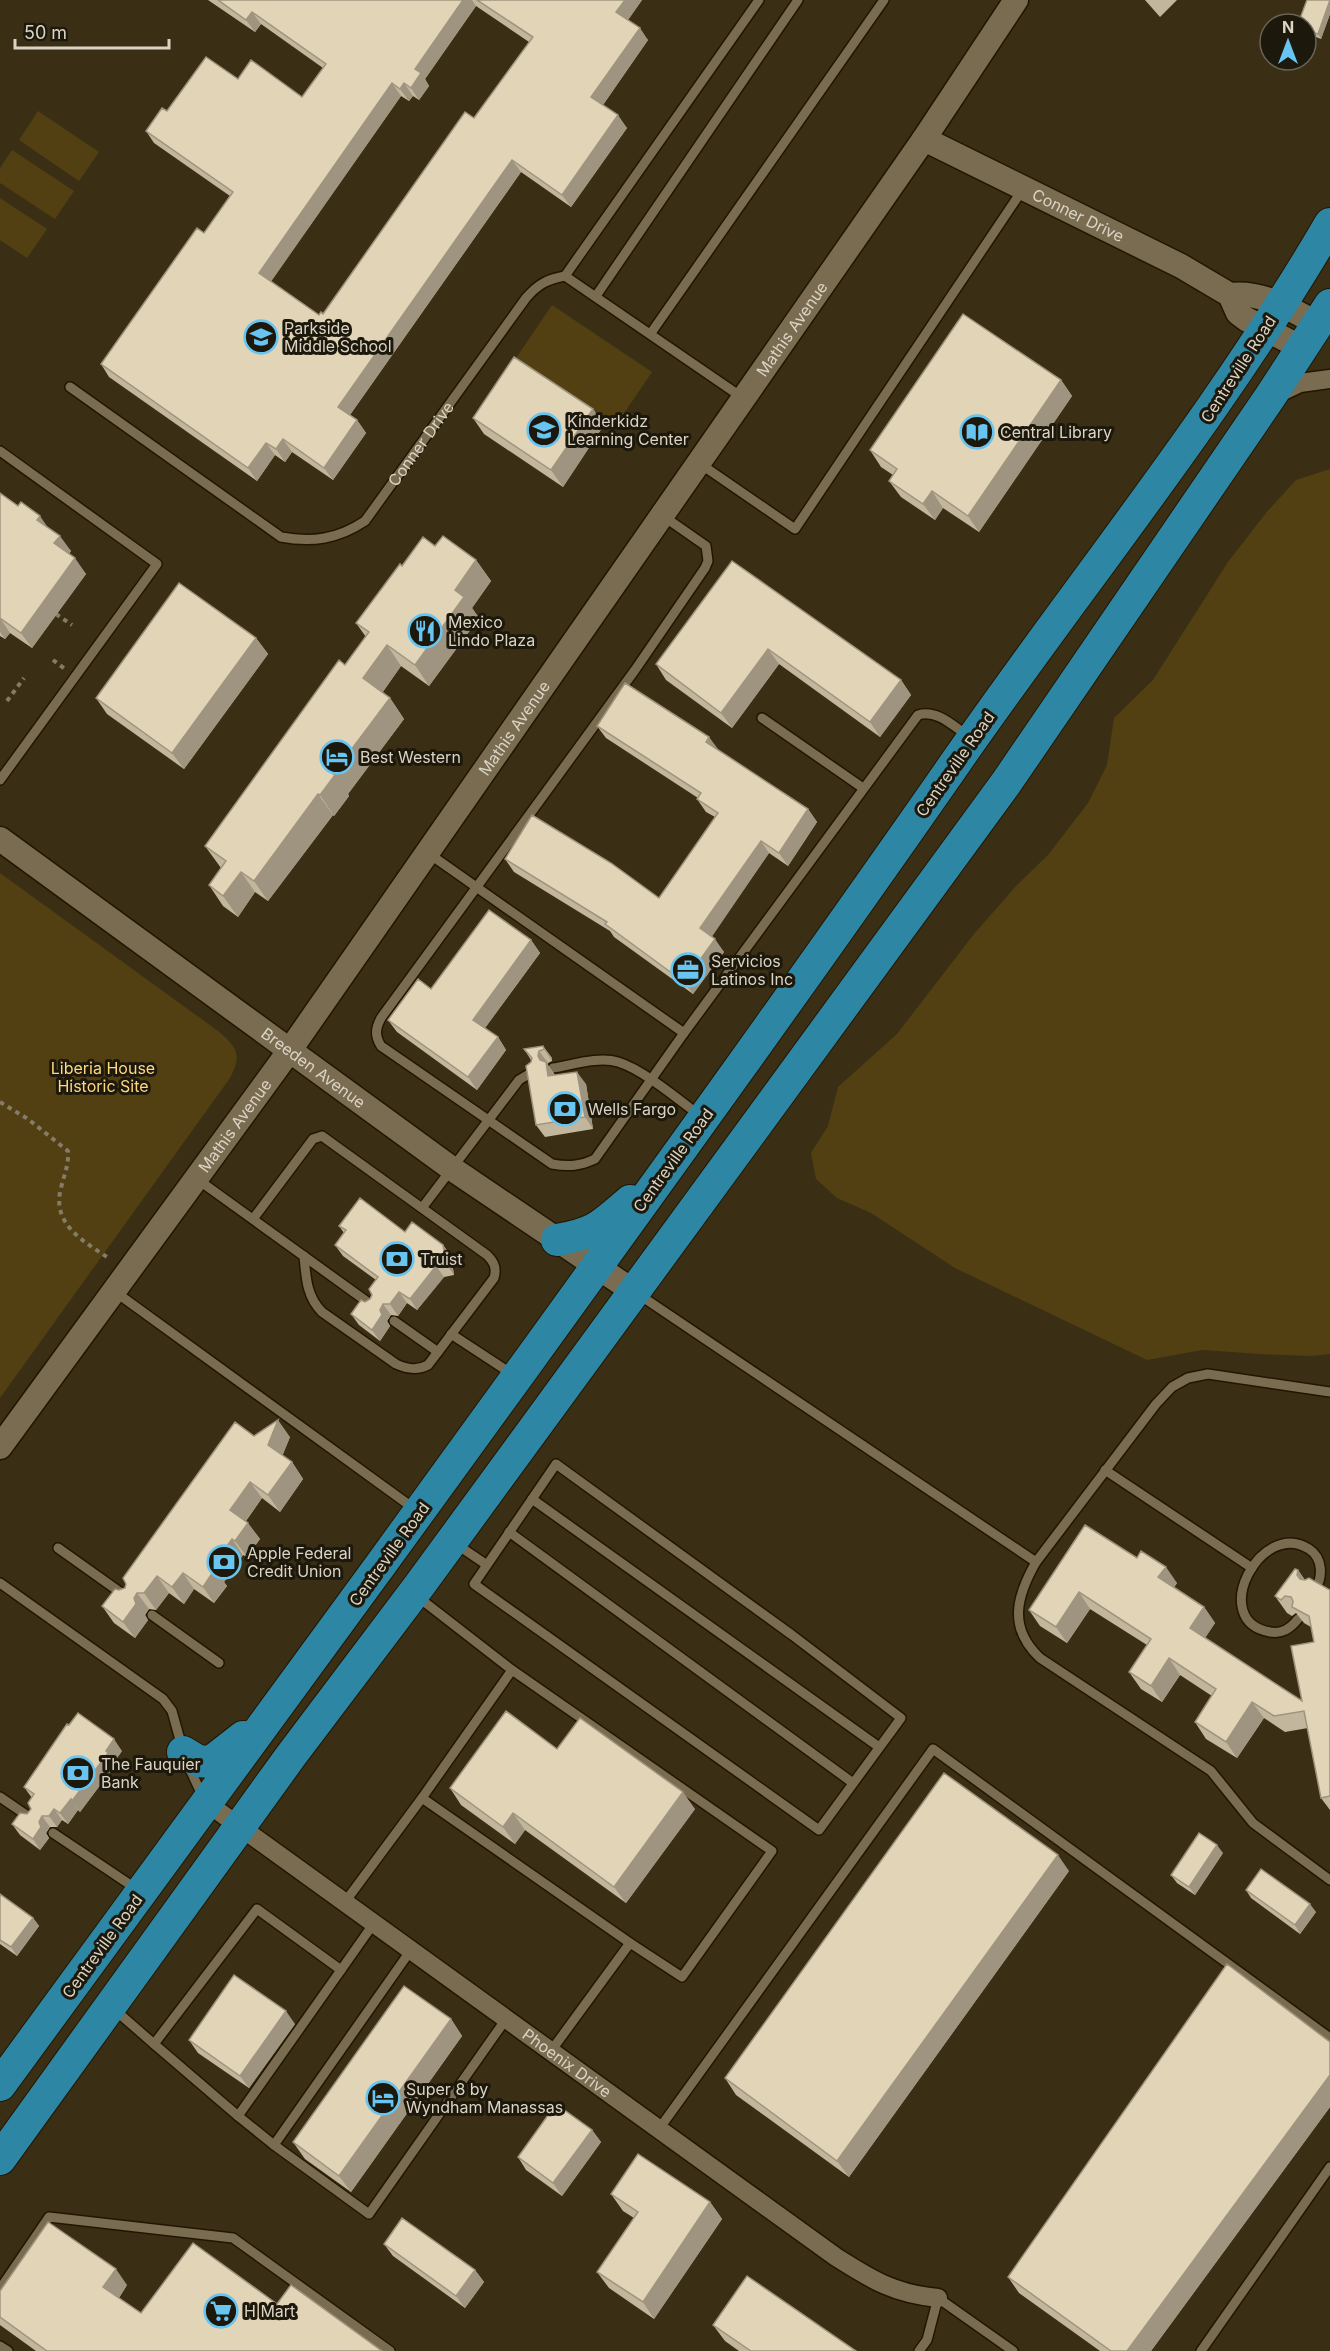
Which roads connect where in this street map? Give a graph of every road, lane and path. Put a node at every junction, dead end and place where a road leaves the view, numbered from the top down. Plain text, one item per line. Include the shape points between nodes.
1 (759, 0) edge
2 (798, 0) edge
3 (884, 0) edge
4 (1016, 0) edge
5 (924, 139) junction
6 (1023, 189) junction
7 (1330, 224) edge
8 (566, 276) junction
9 (596, 296) junction
10 (1272, 317) junction
11 (1317, 326) edge
12 (651, 333) junction
13 (1330, 379) edge
14 (70, 387) dead end
15 (1270, 397) junction
16 (743, 398) junction
17 (0, 451) edge
18 (699, 462) junction
19 (662, 515) junction
20 (56, 614) dead end
21 (72, 625) dead end
22 (24, 678) dead end
23 (7, 701) dead end
24 (762, 718) dead end
25 (972, 739) junction
26 (2, 774) edge
27 (864, 788) junction
28 (0, 839) edge
29 (428, 853) junction
30 (477, 886) junction
31 (684, 1033) junction
32 (290, 1050) junction
33 (553, 1068) dead end
34 (534, 1071) edge
35 (650, 1080) junction
36 (0, 1102) edge
37 (704, 1118) junction
38 (488, 1119) junction
39 (451, 1168) junction
40 (667, 1169) junction
41 (197, 1179) junction
42 (422, 1208) junction
43 (253, 1219) junction
44 (556, 1239) junction
45 (304, 1256) junction
46 (596, 1267) junction
47 (128, 1271) junction
48 (633, 1291) junction
49 (114, 1292) junction
50 (373, 1306) edge
51 (394, 1321) dead end
52 (451, 1334) junction
53 (438, 1352) junction
54 (517, 1377) junction
55 (1330, 1392) edge
56 (0, 1448) edge
57 (1105, 1470) junction
58 (532, 1499) junction
59 (419, 1513) junction
60 (509, 1532) junction
61 (451, 1541) junction
62 (58, 1548) dead end
63 (1036, 1562) junction
64 (487, 1565) junction
65 (1252, 1568) junction
66 (0, 1583) edge
67 (1315, 1590) edge
68 (413, 1593) junction
69 (131, 1600) edge
70 (152, 1615) dead end
71 (1298, 1619) edge
72 (219, 1663) dead end
73 (512, 1670) junction
74 (268, 1720) junction
75 (879, 1748) junction
76 (183, 1752) junction
77 (853, 1783) junction
78 (0, 1797) edge
79 (422, 1798) junction
80 (207, 1803) junction
81 (32, 1819) edge
82 (241, 1827) junction
83 (53, 1833) dead end
84 (1330, 1880) edge
85 (141, 1893) junction
86 (345, 1902) junction
87 (374, 1923) junction
88 (630, 1943) junction
89 (411, 1950) junction
90 (341, 1970) junction
91 (111, 2006) junction
92 (506, 2019) junction
93 (1330, 2038) edge
94 (154, 2044) junction
95 (551, 2051) junction
96 (0, 2085) edge
97 (238, 2116) junction
98 (659, 2129) junction
99 (274, 2145) junction
100 (0, 2158) edge
101 (1330, 2167) edge
102 (0, 2289) edge
103 (938, 2298) junction
104 (0, 2346) edge
105 (8, 2351) edge
106 (390, 2351) edge
107 (919, 2351) edge
108 (1013, 2351) edge
109 (1201, 2351) edge

1 - 8 lane
2 - 9 lane
3 - 12 lane
4 - 5 street, Mathis Avenue
5 - 6 street, Conner Drive
5 - 16 street, Mathis Avenue
6 - 10 street, Conner Drive via 1181,266 1230,296 1238,313
6 - 18 lane via 795,529
7 - 10 highway, Centreville Road
8 - 9 lane
8 - 14 lane, Conner Drive via 548,279 535,288 365,521 330,538 311,541 281,537
9 - 12 lane
10 - 11 street, Conner Drive
10 - 25 highway, Centreville Road via 1198,430
11 - 15 highway
12 - 16 lane
13 - 15 street via 1300,383
15 - 48 highway via 1006,783
16 - 18 street, Mathis Avenue
17 - 26 lane via 157,564
18 - 19 street, Mathis Avenue
19 - 29 street, Mathis Avenue
19 - 30 lane via 706,546 705,568
20 - 21 path
22 - 23 path
24 - 27 lane
25 - 27 lane via 935,714 918,715
25 - 37 highway, Centreville Road
27 - 31 lane
28 - 32 street, Breeden Avenue
29 - 30 lane
29 - 32 street, Mathis Avenue
30 - 31 lane
30 - 38 lane via 381,1018 376,1038 381,1046
31 - 35 lane
32 - 39 street, Breeden Avenue
32 - 41 street, Mathis Avenue
33 - 35 lane via 604,1060 618,1062
34 - 38 lane via 519,1080
35 - 37 lane
35 - 38 lane via 595,1159 582,1165 552,1164
36 - 47 path via 65,1148 69,1159 59,1201 65,1225
37 - 40 highway, Centreville Road
38 - 39 lane
39 - 42 lane
39 - 44 street, Breeden Avenue
40 - 44 highway via 597,1229
40 - 46 highway, Centreville Road
41 - 43 lane
41 - 47 street, Mathis Avenue
42 - 43 lane via 321,1136 313,1139
42 - 52 lane via 487,1255 495,1266 494,1278
43 - 45 lane
44 - 46 street, Breeden Avenue
45 - 50 lane
45 - 53 lane via 310,1295 321,1312 407,1369 423,1368
46 - 48 street, Breeden Avenue
46 - 54 highway, Centreville Road
47 - 49 street, Mathis Avenue
48 - 61 highway
48 - 63 lane
49 - 56 street, Mathis Avenue
49 - 59 lane
51 - 53 lane
52 - 53 lane
52 - 54 lane
54 - 59 highway, Centreville Road
55 - 57 lane via 1222,1374 1197,1375 1172,1387
57 - 63 lane
57 - 65 lane
58 - 60 lane
58 - 75 lane
58 - 75 lane via 556,1464 901,1718
59 - 74 highway, Centreville Road
60 - 64 lane
60 - 77 lane
61 - 64 lane
61 - 68 highway
62 - 69 lane
63 - 84 lane via 1026,1579 1017,1610 1022,1637 1029,1647 1211,1771 1253,1823
64 - 77 lane via 474,1584 819,1830
65 - 67 lane via 1278,1545 1304,1547 1319,1561 1320,1579
65 - 71 lane via 1242,1590 1244,1617 1260,1630 1276,1633
66 - 76 lane via 163,1699 172,1711
68 - 73 lane
68 - 82 highway
70 - 72 lane
73 - 79 lane
73 - 88 lane via 772,1851 682,1977
74 - 76 highway via 211,1762 198,1761
74 - 80 highway, Centreville Road
75 - 77 lane
76 - 80 lane
78 - 81 lane
79 - 86 lane
79 - 88 lane
80 - 82 street, Phoenix Drive
80 - 85 highway, Centreville Road
82 - 86 street, Phoenix Drive
82 - 91 highway
83 - 85 lane
85 - 96 highway, Centreville Road
86 - 87 street, Phoenix Drive
87 - 89 street, Phoenix Drive
87 - 90 lane
88 - 95 lane
89 - 92 street, Phoenix Drive
89 - 99 lane
90 - 94 lane via 257,1909
90 - 97 lane
91 - 94 lane
91 - 100 highway
92 - 95 street, Phoenix Drive
92 - 99 lane via 369,2214
93 - 98 lane via 933,1749
94 - 97 lane
95 - 98 street, Phoenix Drive
97 - 99 lane
98 - 103 street, Phoenix Drive via 880,2285 915,2296
101 - 109 lane
102 - 106 lane via 49,2217 233,2238
103 - 107 lane via 927,2340
103 - 108 lane
104 - 105 lane

